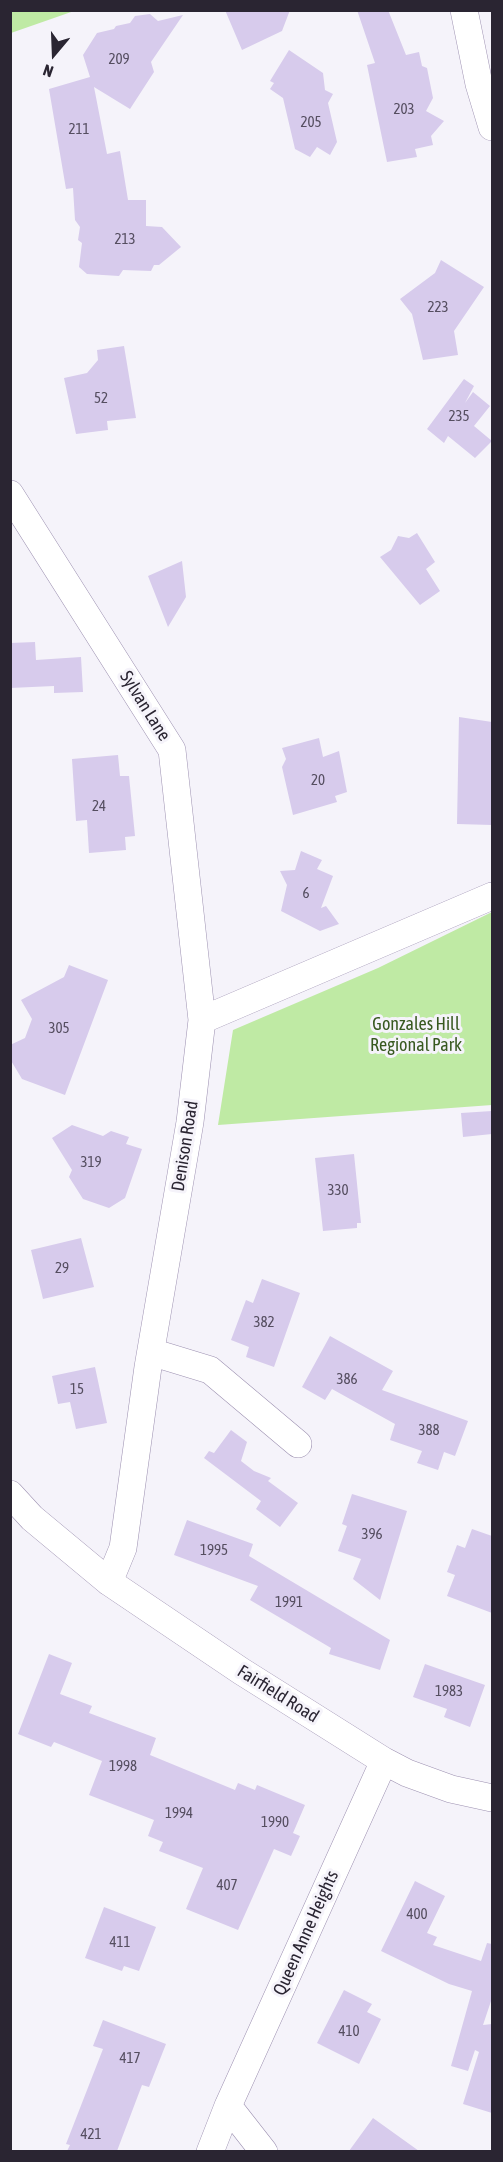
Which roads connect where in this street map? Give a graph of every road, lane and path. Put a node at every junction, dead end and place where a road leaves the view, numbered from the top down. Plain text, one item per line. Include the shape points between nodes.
1 (464, 10) edge
2 (492, 127) edge
3 (10, 494) edge
4 (492, 896) edge
5 (202, 1020) junction
6 (151, 1352) junction
7 (298, 1444) dead end
8 (10, 1494) edge
9 (109, 1582) junction
10 (384, 1761) junction
11 (492, 1798) edge
12 (228, 2106) junction
13 (210, 2151) edge
14 (264, 2151) edge

1 - 2 street
3 - 5 street, Sylvan Lane via 172,750
4 - 5 street
5 - 6 street, Denison Road via 190,1122
6 - 7 street via 210,1370
6 - 9 street, Denison Road via 123,1548
8 - 9 street, Fairfield Road via 32,1518
9 - 10 street, Fairfield Road
10 - 11 street, Fairfield Road via 425,1781
10 - 12 street, Queen Anne Heights
12 - 13 street, Queen Anne Heights
12 - 14 street

